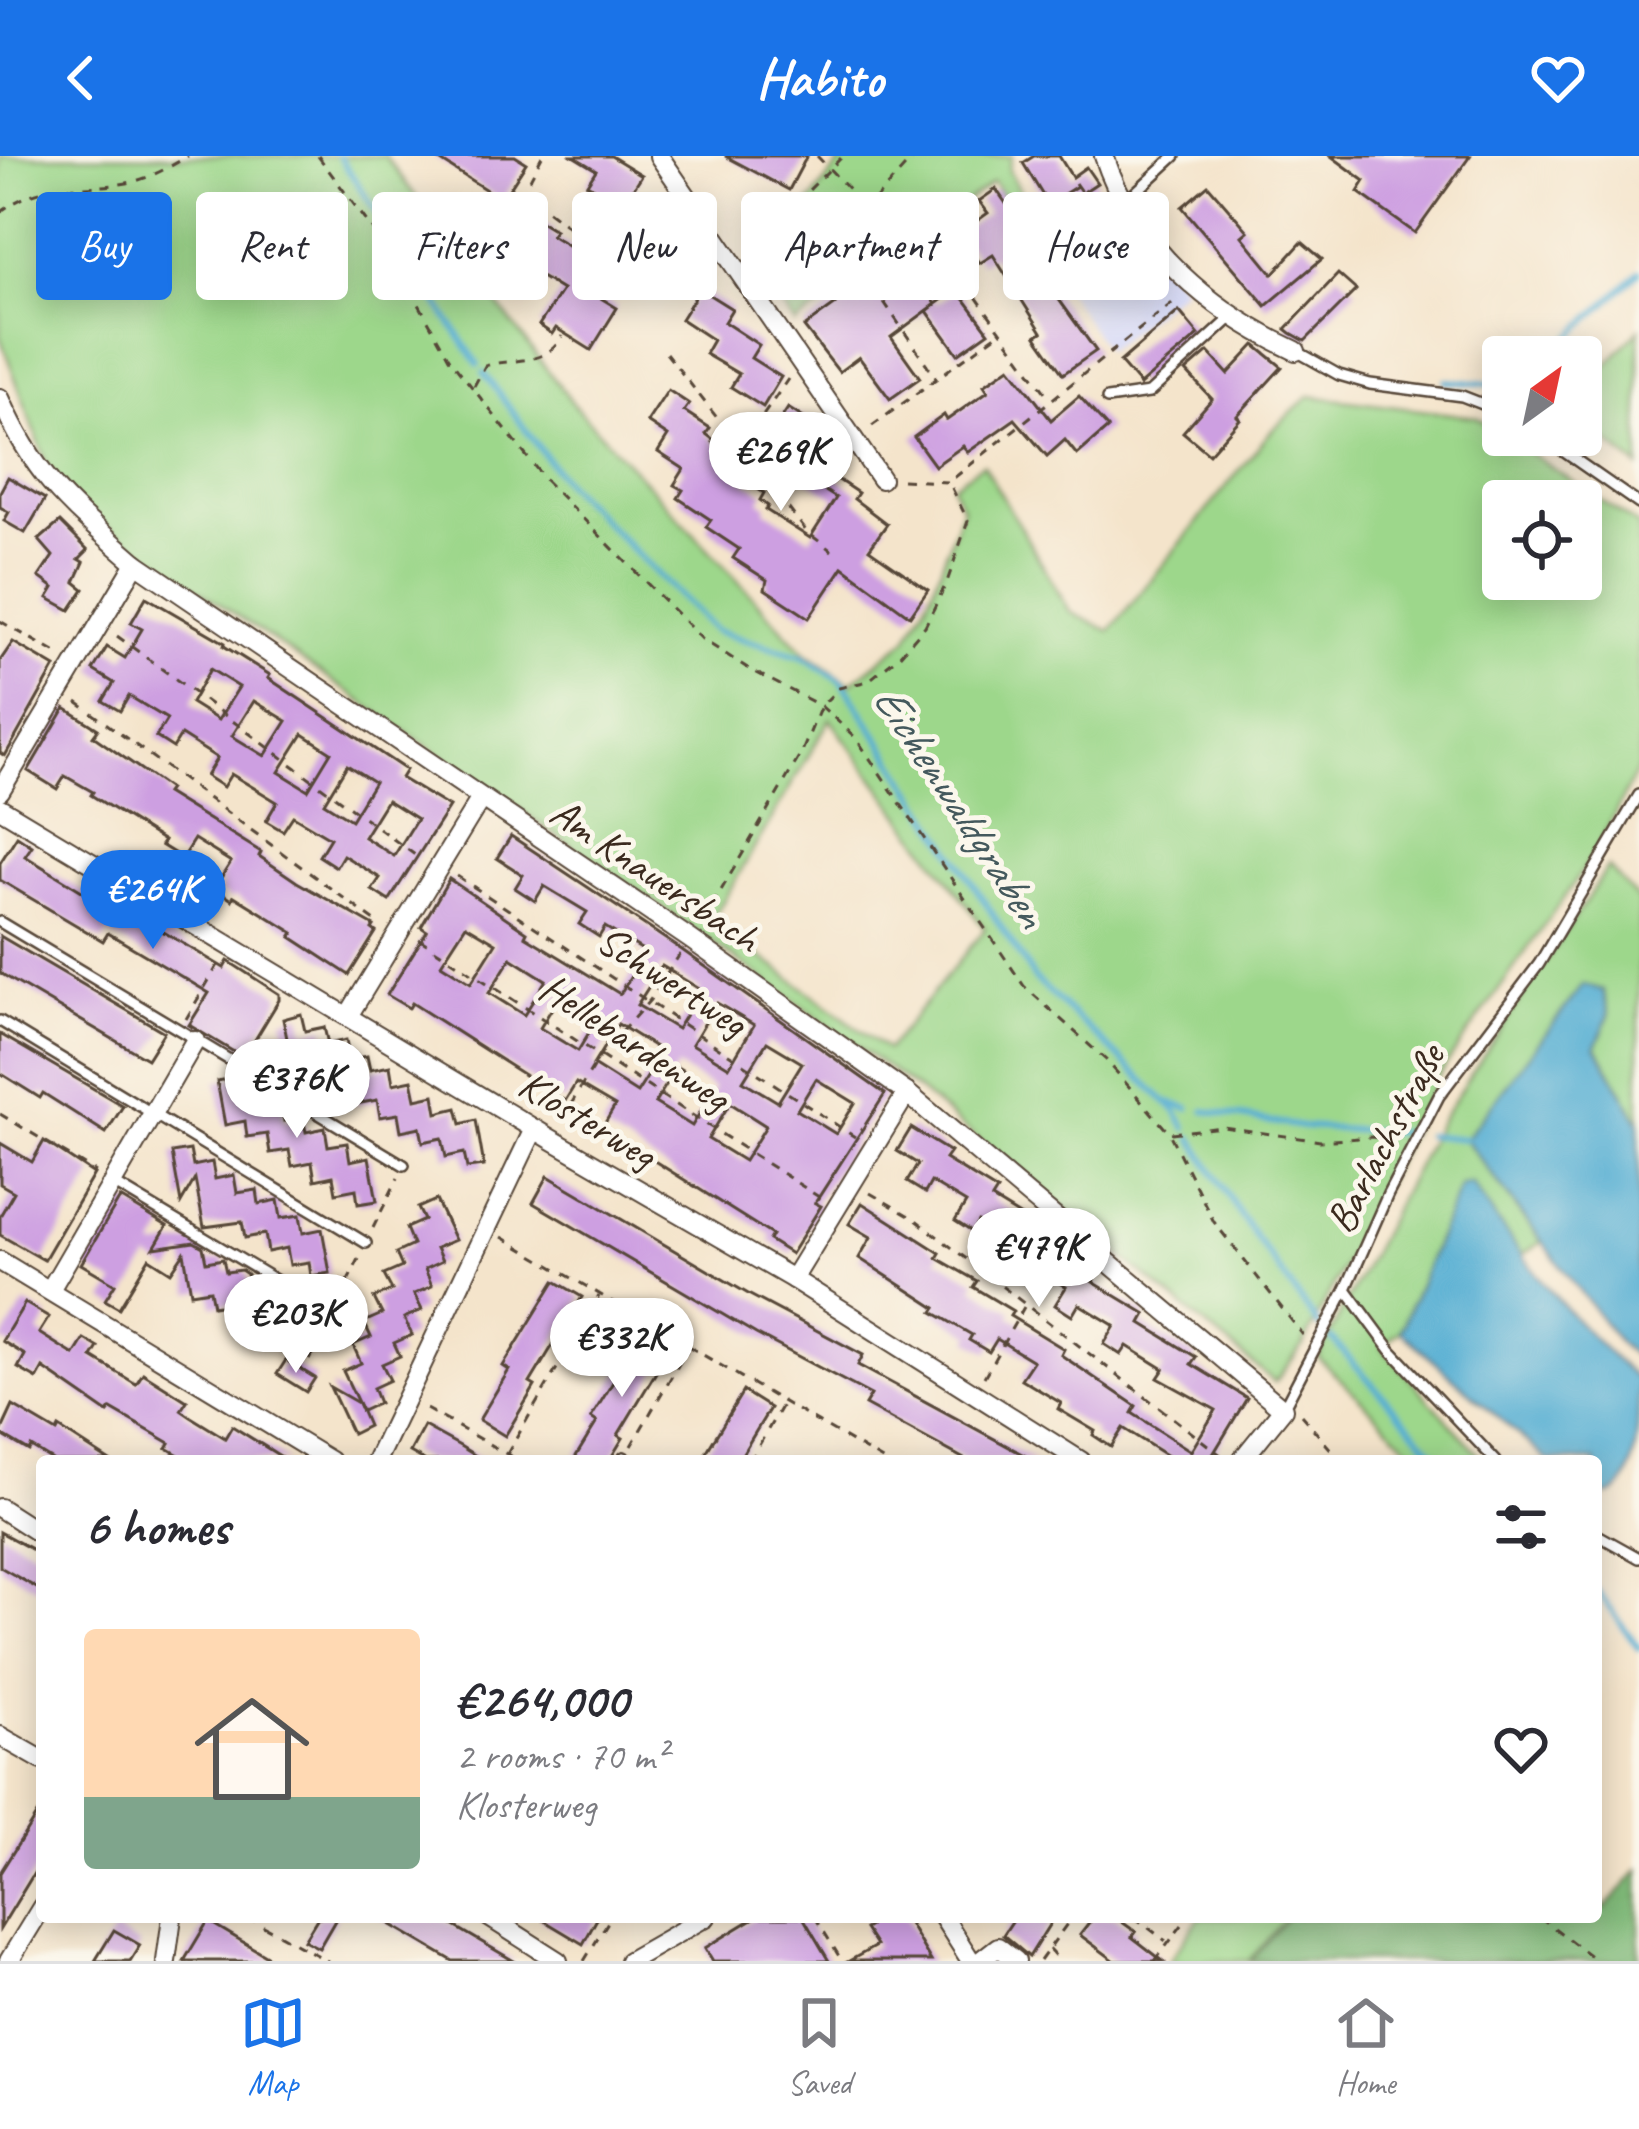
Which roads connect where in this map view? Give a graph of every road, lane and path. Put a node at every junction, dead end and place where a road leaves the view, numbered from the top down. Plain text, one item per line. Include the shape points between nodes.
1 (188, 156) edge
2 (318, 156) edge
3 (542, 156) edge
4 (659, 156) edge
5 (817, 156) edge
6 (843, 156) edge
7 (914, 156) edge
8 (1104, 156) edge
9 (1175, 156) edge
10 (828, 172) junction
11 (684, 192) edge
12 (807, 192) edge
13 (850, 192) edge
14 (880, 192) edge
15 (1121, 192) edge
16 (1137, 192) edge
17 (0, 212) edge
18 (572, 229) edge
19 (717, 241) edge
20 (1169, 257) edge
21 (741, 277) edge
22 (1192, 287) junction
23 (757, 300) edge
24 (978, 300) edge
25 (884, 302) dead end
26 (1231, 318) junction
27 (1001, 331) junction
28 (562, 335) dead end
29 (1297, 351) joint
30 (666, 353) dead end
31 (800, 361) junction
32 (937, 380) junction
33 (473, 387) junction
34 (0, 398) edge
35 (1107, 399) dead end
36 (1051, 401) junction
37 (1482, 404) edge
38 (854, 438) junction
39 (742, 447) junction
40 (1570, 456) edge
41 (881, 478) joint
42 (949, 482) junction
43 (1639, 504) edge
44 (832, 551) dead end
45 (136, 563) junction
46 (3, 622) edge
47 (99, 623) junction
48 (0, 633) edge
49 (73, 663) junction
50 (58, 689) junction
51 (821, 706) junction
52 (0, 791) edge
53 (1639, 795) edge
54 (481, 798) junction
55 (0, 808) edge
56 (437, 867) junction
57 (0, 922) edge
58 (398, 931) junction
59 (690, 939) junction
60 (230, 946) junction
61 (650, 1000) junction
62 (348, 1016) junction
63 (0, 1021) edge
64 (187, 1036) junction
65 (601, 1054) junction
66 (907, 1094) junction
67 (0, 1114) edge
68 (152, 1114) junction
69 (1169, 1133) junction
70 (542, 1134) junction
71 (1414, 1144) junction
72 (872, 1148) junction
73 (404, 1165) joint
74 (852, 1182) junction
75 (112, 1184) junction
76 (836, 1208) junction
77 (488, 1228) junction
78 (366, 1243) junction
79 (1, 1264) edge
80 (793, 1279) junction
81 (1346, 1289) junction
82 (50, 1290) junction
83 (599, 1296) junction
84 (1024, 1305) junction
85 (332, 1314) junction
86 (688, 1347) junction
87 (1315, 1351) junction
88 (309, 1360) dead end
89 (974, 1394) junction
90 (406, 1398) junction
91 (784, 1402) junction
92 (1283, 1409) junction
93 (507, 1454) joint
94 (321, 1455) edge
95 (379, 1455) edge
96 (625, 1455) edge
97 (753, 1455) edge
98 (872, 1455) edge
99 (1072, 1455) edge
100 (1220, 1455) edge
101 (1246, 1455) edge
102 (1336, 1455) edge
103 (1490, 1455) edge
104 (0, 1508) edge
105 (36, 1531) edge
106 (1602, 1537) edge
107 (1639, 1558) edge
108 (0, 1736) edge
109 (36, 1757) edge
110 (36, 1917) edge
111 (171, 1923) edge
112 (258, 1923) edge
113 (498, 1923) edge
114 (607, 1923) edge
115 (696, 1923) edge
116 (819, 1923) edge
117 (947, 1923) edge
118 (1068, 1923) edge
119 (1142, 1923) edge
120 (1183, 1923) edge
121 (1548, 1923) edge
122 (1168, 1942) junction
123 (1049, 1948) junction
124 (9, 1961) edge
125 (166, 1961) edge
126 (328, 1961) edge
127 (558, 1961) edge
128 (584, 1961) edge
129 (629, 1961) edge
130 (842, 1961) edge
131 (970, 1961) edge
132 (980, 1961) edge
133 (1016, 1961) edge
134 (1040, 1961) edge
135 (1060, 1961) edge
136 (1155, 1961) edge
137 (1597, 1961) edge

1 - 17 path via 127,183 48,187
2 - 33 path via 391,254
3 - 18 path via 523,192
4 - 11 street
5 - 10 path
6 - 10 path
7 - 14 path
8 - 15 street
9 - 16 lane
10 - 12 path
10 - 13 path
19 - 21 street
20 - 22 street
22 - 26 street
22 - 36 path
23 - 31 street
24 - 27 path
25 - 32 path
26 - 29 street
26 - 35 lane via 1149,392
27 - 32 path
27 - 36 path
28 - 33 path via 538,359 485,366
29 - 37 lane via 1370,384
30 - 39 path
31 - 38 street
31 - 39 path
32 - 38 path
33 - 51 path via 546,481 702,639
34 - 45 street, Am Knauersbach via 21,447 59,496
36 - 42 path
38 - 41 street
39 - 44 path via 807,532
40 - 43 lane
41 - 42 path
42 - 51 path via 968,521 926,626 868,681 839,688
45 - 47 street
45 - 54 street, Am Knauersbach
46 - 48 path
46 - 49 path
47 - 49 street
47 - 56 path, Schwertweg
49 - 50 street
50 - 52 street
50 - 58 path, Hellebardenweg
51 - 59 path via 801,754
51 - 69 path via 856,738 1024,986 1106,1060
53 - 71 lane, Barlachstraße via 1539,964 1439,1096
54 - 56 street
54 - 59 street, Am Knauersbach
55 - 60 street, Klosterweg
56 - 58 street
56 - 61 path, Schwertweg
57 - 64 lane
58 - 62 street
58 - 65 path, Hellebardenweg
59 - 61 path
59 - 66 street, Am Knauersbach
60 - 62 street, Klosterweg
60 - 64 path
61 - 65 path
61 - 72 path, Schwertweg
62 - 70 street, Klosterweg
63 - 68 lane
64 - 68 street
64 - 73 lane
65 - 70 path
65 - 76 path, Hellebardenweg
66 - 72 street
66 - 92 street, Am Knauersbach
67 - 75 path
68 - 75 street
68 - 78 lane
69 - 71 path via 1223,1127
69 - 87 path via 1214,1222
70 - 77 street
70 - 80 street, Klosterweg
71 - 81 lane, Barlachstraße
72 - 74 street
73 - 78 path
74 - 76 street
74 - 84 path via 916,1220
75 - 82 street
75 - 85 lane
76 - 80 street
77 - 83 path
77 - 90 street
78 - 85 path
79 - 82 street
80 - 89 street, Klosterweg
81 - 87 lane, Barlachstraße
81 - 103 lane via 1391,1350
82 - 94 street
83 - 86 path
83 - 93 path
84 - 89 path
84 - 100 path
85 - 88 path
86 - 91 path
86 - 96 path
87 - 92 lane, Barlachstraße
89 - 99 street, Klosterweg
90 - 93 path
90 - 95 street
91 - 97 path
91 - 98 path
92 - 101 street, Barlachstraße
92 - 102 path via 1298,1412
104 - 105 street
106 - 107 lane
108 - 109 street
110 - 124 street
111 - 125 street
112 - 126 path
113 - 127 street
114 - 128 path
115 - 129 street
116 - 130 path
117 - 131 street
118 - 123 path
119 - 122 path
120 - 122 path
121 - 137 path
122 - 136 path
123 - 134 path
123 - 135 path
132 - 133 street via 998,1947

